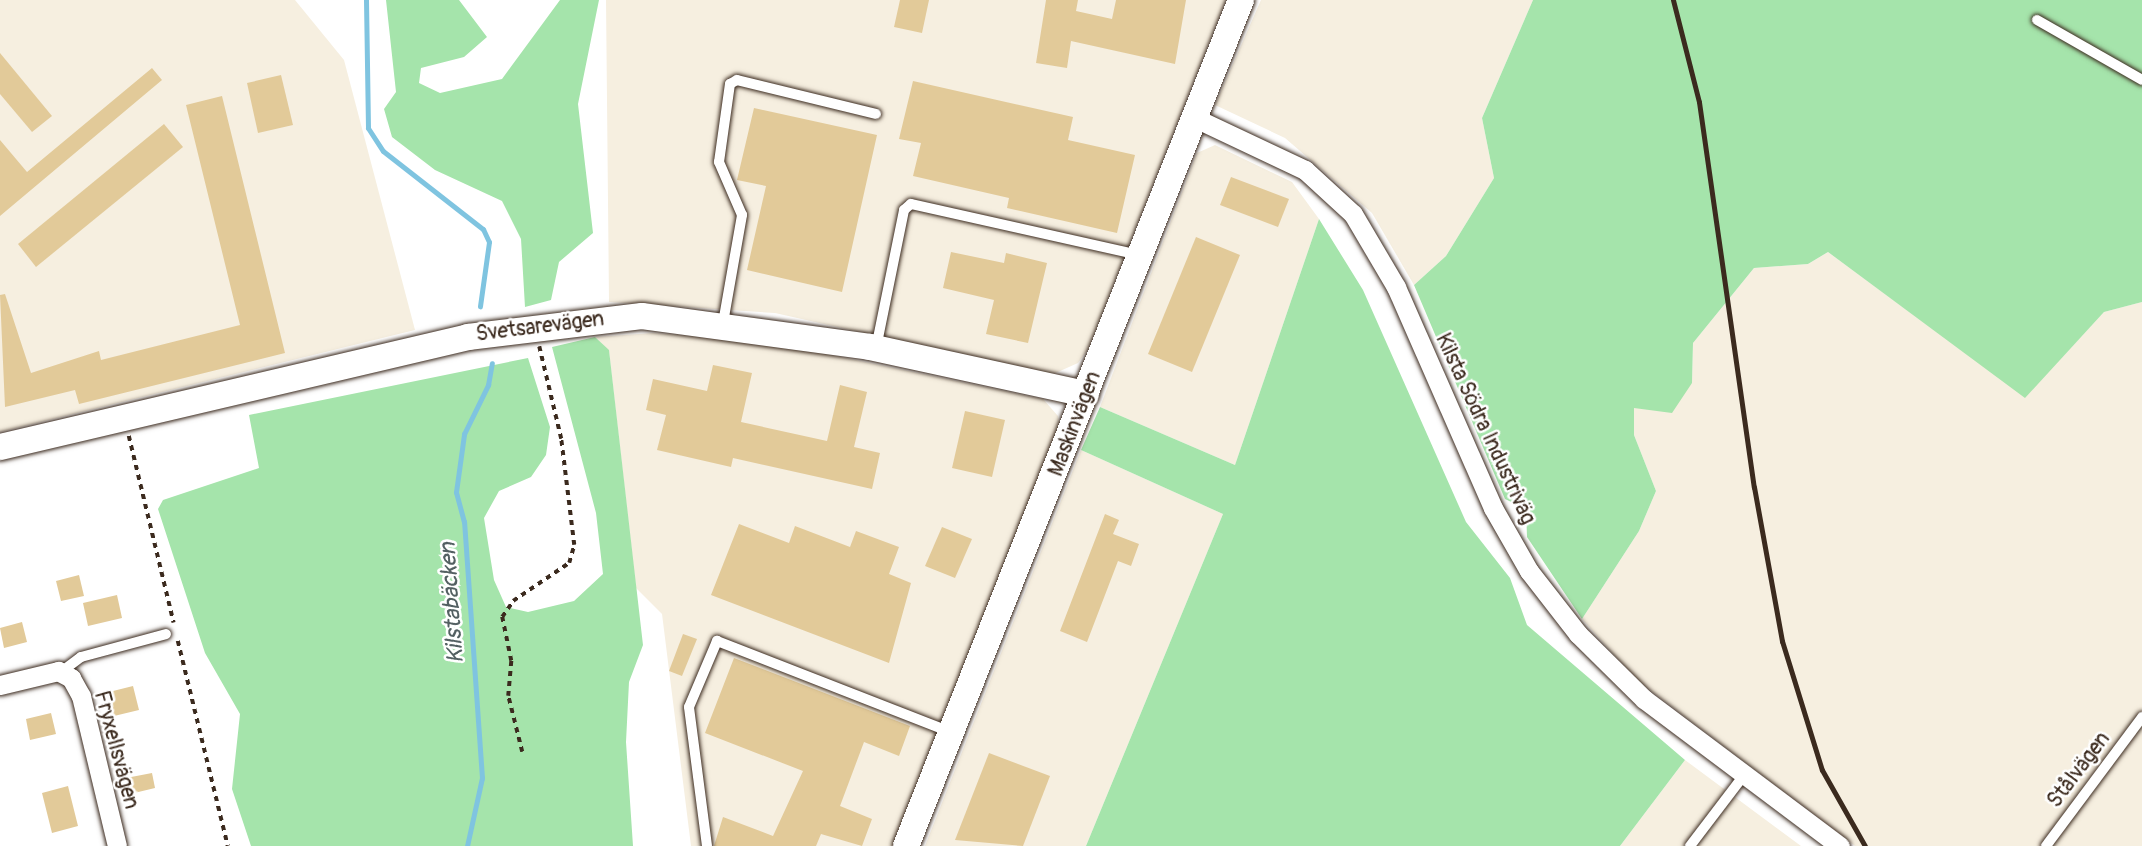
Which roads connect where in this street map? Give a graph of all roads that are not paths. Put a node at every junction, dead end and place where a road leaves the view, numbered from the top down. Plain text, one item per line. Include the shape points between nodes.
1 (1241, 0) edge
2 (2037, 20) dead end
3 (2142, 80) edge
4 (876, 114) dead end
5 (1195, 118) junction
6 (1140, 255) junction
7 (723, 323) junction
8 (876, 348) junction
9 (1086, 394) junction
10 (0, 447) edge
11 (166, 634) dead end
12 (61, 672) junction
13 (0, 685) edge
14 (2142, 718) edge
15 (951, 733) junction
16 (1744, 775) junction
17 (117, 846) edge
18 (707, 846) edge
19 (906, 846) edge
20 (1690, 846) edge
21 (1840, 846) edge
22 (2046, 846) edge

1 - 5 street, Maskinvägen
2 - 3 lane
4 - 7 lane via 737,80 730,84 719,162 742,215
5 - 6 street, Maskinvägen
5 - 16 street, Kilsta Södra Industriväg via 1295,164 1353,214 1396,287 1484,489 1530,571 1609,665
6 - 8 lane via 911,204 904,210
6 - 9 street, Maskinvägen
7 - 8 street, Svetsarevägen
7 - 10 street, Svetsarevägen via 642,316 534,325
8 - 9 street, Svetsarevägen
9 - 15 street, Maskinvägen
11 - 12 lane via 81,657
12 - 13 street
12 - 17 street, Fryxellsvägen via 81,696
14 - 22 lane, Stålvägen
15 - 18 lane via 717,641 689,707
15 - 19 street, Maskinvägen
16 - 20 lane
16 - 21 street, Kilsta Södra Industriväg

